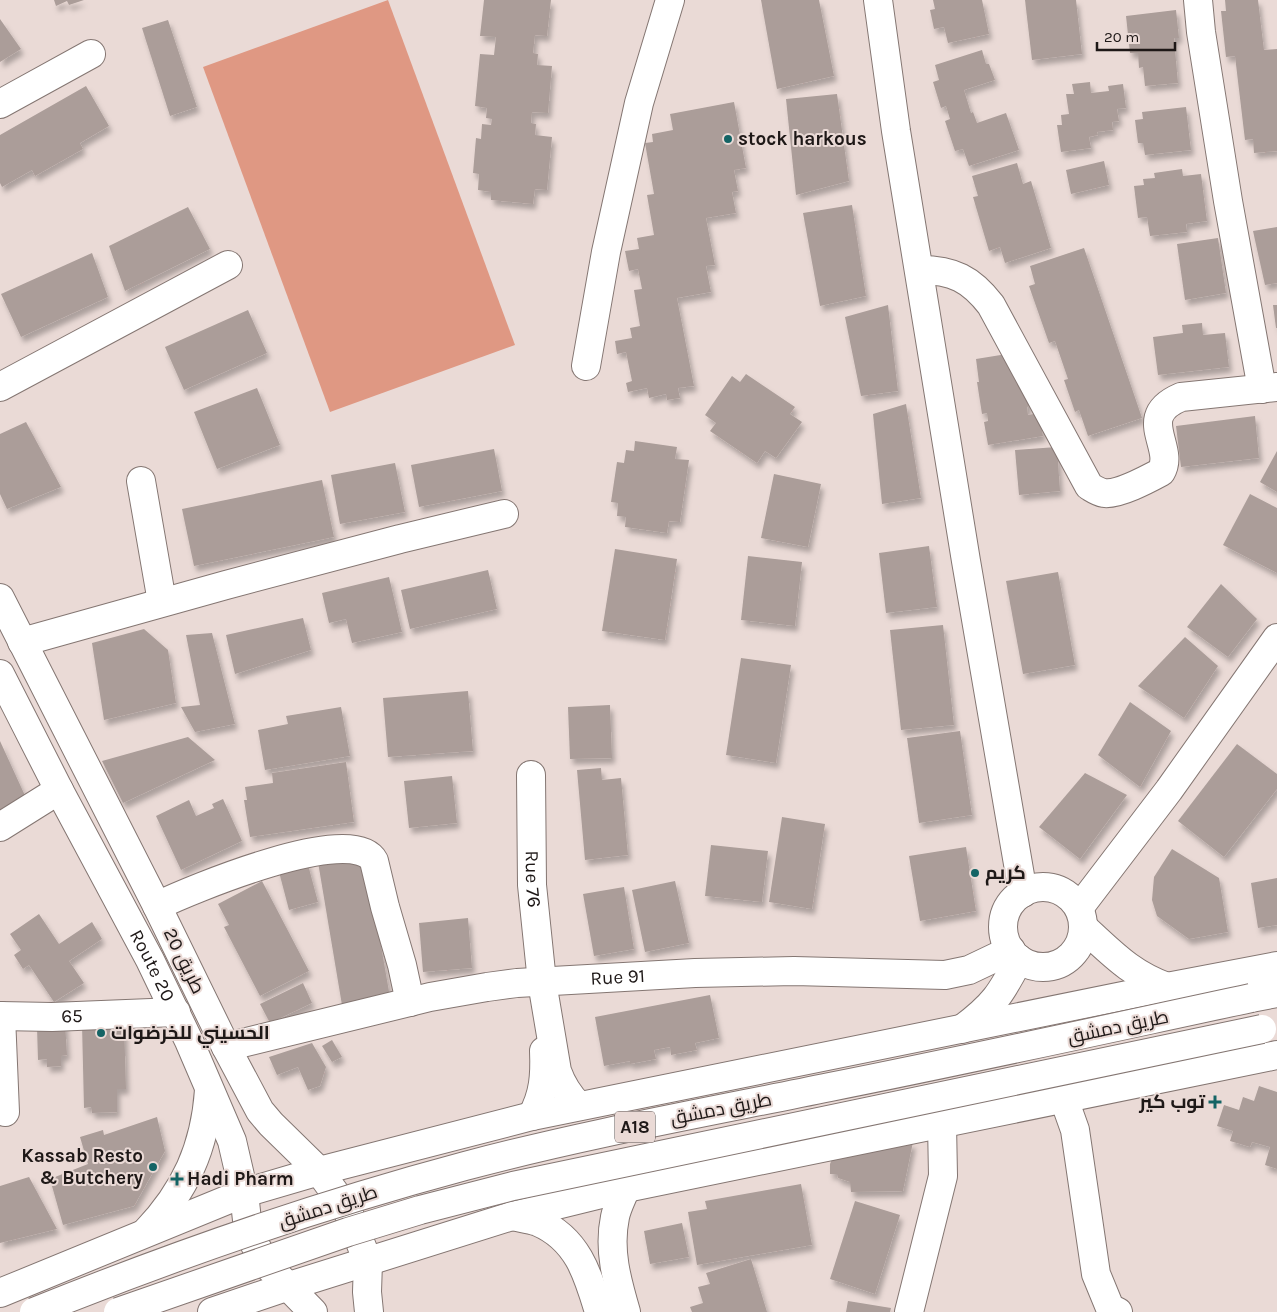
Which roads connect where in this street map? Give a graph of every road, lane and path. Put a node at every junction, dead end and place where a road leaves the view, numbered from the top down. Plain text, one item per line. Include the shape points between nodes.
1 (670, 0) edge
2 (878, 0) edge
3 (1198, 0) edge
4 (91, 54) dead end
5 (0, 104) edge
6 (228, 265) dead end
7 (920, 270) junction
8 (586, 366) dead end
9 (0, 387) edge
10 (1269, 388) edge
11 (141, 481) dead end
12 (504, 514) dead end
13 (0, 598) edge
14 (162, 602) junction
15 (1277, 638) edge
16 (22, 642) junction
17 (2, 682) edge
18 (531, 775) dead end
19 (59, 790) junction
20 (0, 827) edge
21 (1023, 893) junction
22 (157, 906) junction
23 (1081, 918) junction
24 (1015, 955) junction
25 (1277, 966) edge
26 (542, 982) junction
27 (1166, 987) junction
28 (1264, 996) edge
29 (410, 1002) junction
30 (176, 1012) junction
31 (0, 1016) edge
32 (1270, 1028) edge
33 (962, 1029) junction
34 (226, 1048) junction
35 (1277, 1055) edge
36 (209, 1090) junction
37 (1064, 1099) junction
38 (579, 1106) junction
39 (5, 1112) dead end
40 (532, 1116) junction
41 (271, 1124) junction
42 (942, 1124) junction
43 (232, 1141) junction
44 (318, 1171) junction
45 (626, 1188) junction
46 (244, 1193) junction
47 (512, 1216) junction
48 (146, 1232) junction
49 (368, 1262) junction
50 (286, 1287) junction
51 (0, 1293) edge
52 (612, 1310) edge
53 (1112, 1310) edge
54 (223, 1311) edge
55 (34, 1312) edge
56 (118, 1312) edge
57 (312, 1312) edge
58 (369, 1312) edge
59 (909, 1312) edge

1 - 8 main road via 635,121 606,252
2 - 7 main road via 896,132
3 - 10 main road via 1228,201
4 - 5 main road
6 - 9 main road
7 - 10 main road via 952,274 981,292 1089,486 1095,490 1110,493 1161,472 1164,463 1158,423 1162,409 1170,402 1181,397
7 - 21 main road
11 - 14 main road
12 - 14 main road
13 - 16 main road, طريق 20
14 - 16 main road
15 - 23 main road
16 - 22 main road, طريق 20
17 - 19 main road, Route 20
18 - 26 main road, Rue 76 via 532,885
19 - 20 main road
19 - 30 main road, Route 20
21 - 23 main road via 1035,888 1060,891 1071,898
21 - 24 main road via 1014,900 1004,919 1006,941
22 - 29 main road via 224,878 283,860 328,850 366,853 374,861
22 - 34 main road, طريق 20
23 - 24 main road via 1082,938 1078,948 1061,963 1039,967
23 - 27 main road via 1131,970
24 - 26 main road, Rue 91 via 945,975 695,972
24 - 33 main road via 1006,985 997,998
25 - 27 main road
26 - 29 main road, Rue 91 via 487,987
26 - 38 main road, Rue 76 via 557,1071 569,1096
26 - 40 main road, Rue 76 via 545,1076 539,1104
27 - 33 main road
28 - 55 main road, طريق دمشق / A18, bridge via 579,1138 465,1166 228,1238
29 - 34 main road, Rue 91
30 - 31 main road, 65
30 - 36 main road, Route 20
31 - 39 main road
32 - 56 main road, طريق دمشق / A18, bridge via 513,1186 348,1232
33 - 38 main road
34 - 41 main road, طريق 20 via 260,1111
35 - 37 main road
36 - 43 main road, Route 20
36 - 48 main road via 204,1129 191,1167 172,1202
37 - 42 main road
37 - 53 main road via 1078,1144 1096,1274
38 - 40 main road
40 - 44 main road
41 - 43 main road via 259,1138
41 - 44 main road, طريق 20
42 - 45 main road
42 - 59 main road via 943,1176
43 - 46 main road, Route 20
44 - 46 main road
44 - 49 main road, طريق 20 via 349,1214
45 - 47 main road
45 - 52 main road via 615,1217 612,1247 616,1278
46 - 48 main road
46 - 50 main road, Route 20 via 247,1220 255,1245 268,1267
47 - 49 main road
47 - 52 main road via 538,1222 561,1236 579,1256 590,1281
48 - 51 main road
49 - 50 main road
49 - 58 main road, طريق 20
50 - 54 main road
50 - 57 main road, Route 20

